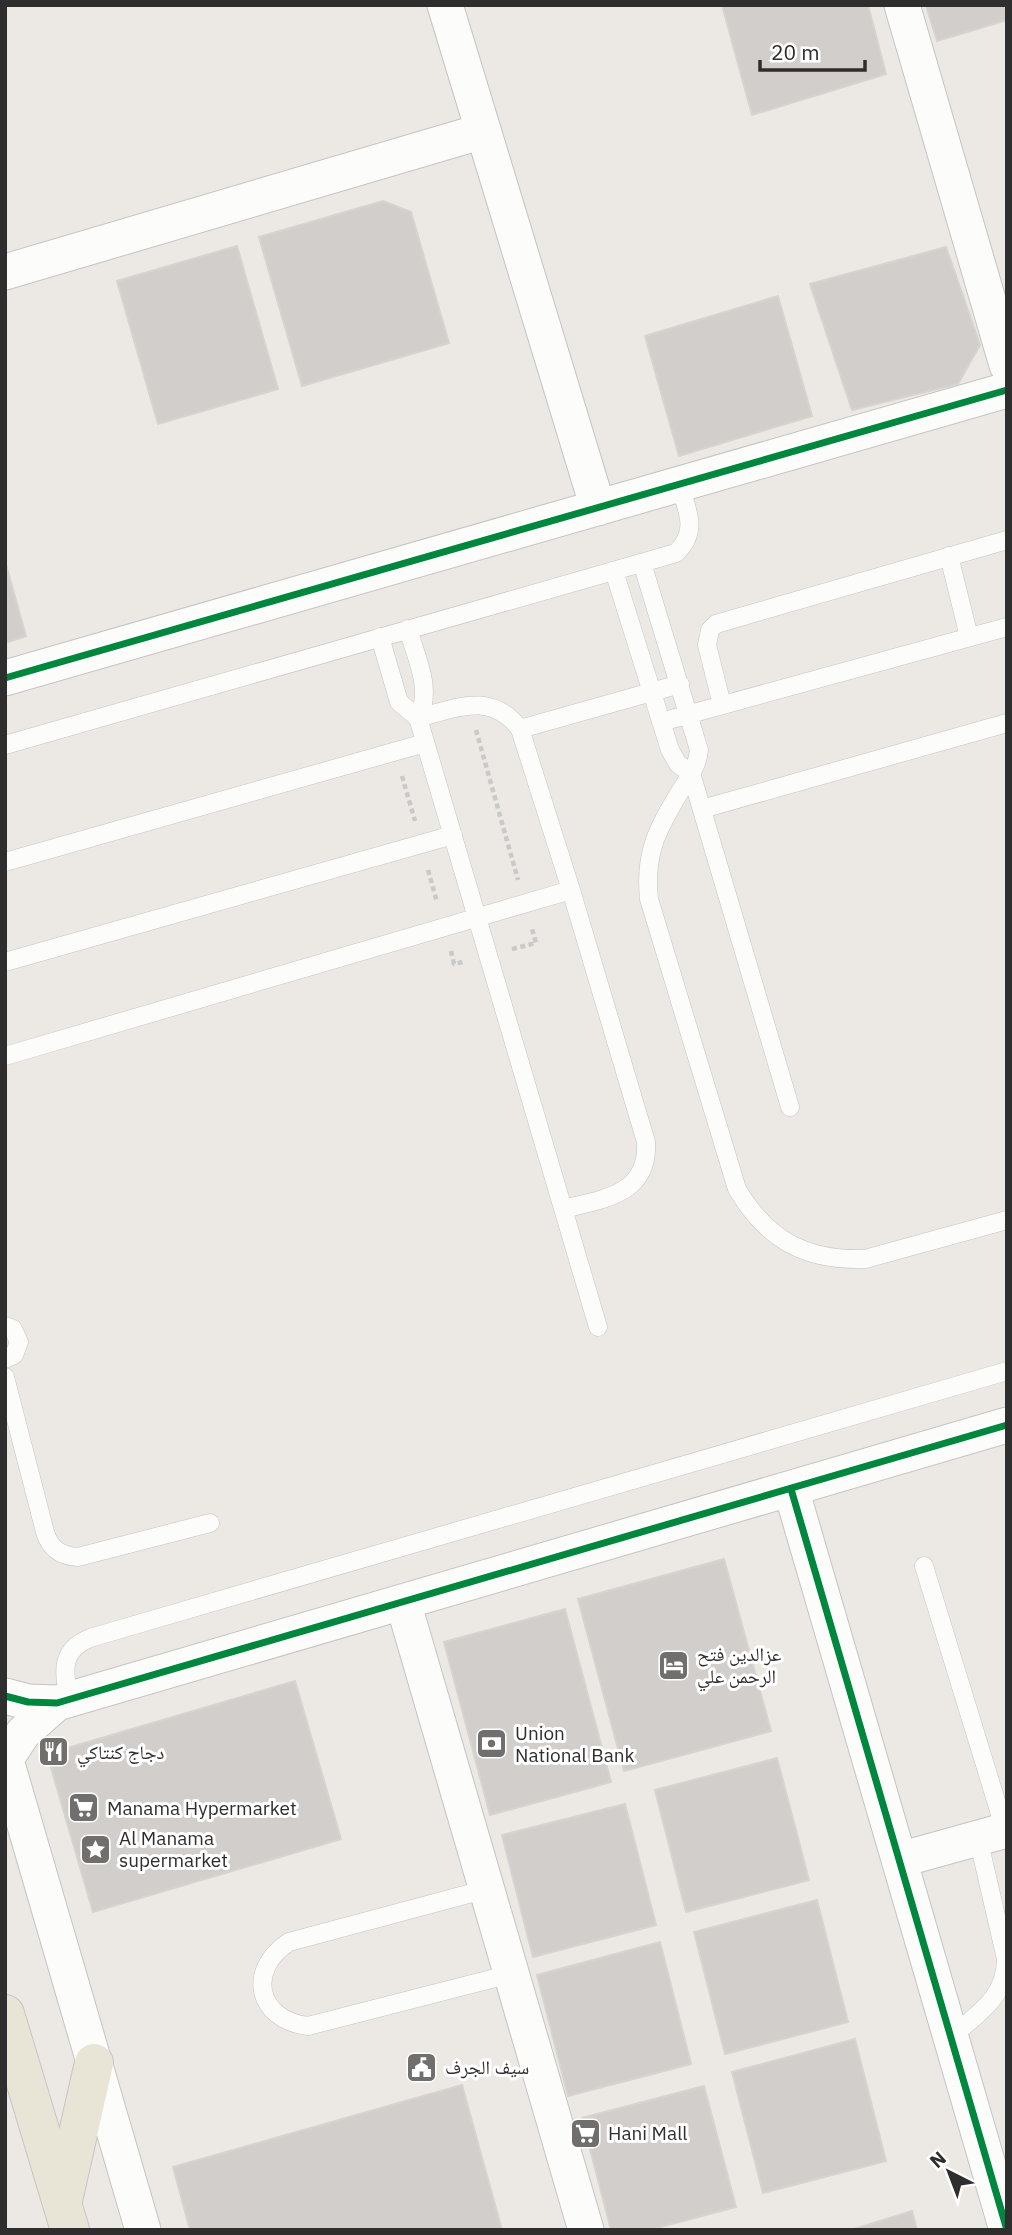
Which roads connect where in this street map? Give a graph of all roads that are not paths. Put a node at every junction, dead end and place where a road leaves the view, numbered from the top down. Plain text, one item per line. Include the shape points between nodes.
1 (902, 5) edge
2 (449, 6) edge
3 (483, 131) junction
4 (5, 272) edge
5 (1007, 365) edge
6 (1007, 390) edge
7 (680, 485) junction
8 (598, 508) junction
9 (1007, 540) edge
10 (949, 556) junction
11 (642, 563) junction
12 (614, 571) junction
13 (1007, 627) edge
14 (408, 629) junction
15 (380, 637) junction
16 (969, 637) junction
17 (5, 678) edge
18 (680, 684) junction
19 (652, 692) junction
20 (722, 705) junction
21 (689, 713) junction
22 (418, 718) junction
23 (661, 722) junction
24 (1007, 723) edge
25 (520, 729) junction
26 (425, 743) junction
27 (5, 745) edge
28 (691, 773) junction
29 (702, 808) junction
30 (453, 835) junction
31 (5, 862) edge
32 (571, 890) junction
33 (476, 919) junction
34 (5, 962) edge
35 (5, 1056) edge
36 (790, 1108) dead end
37 (563, 1209) junction
38 (1007, 1220) edge
39 (5, 1326) edge
40 (598, 1328) dead end
41 (5, 1359) edge
42 (1007, 1371) edge
43 (5, 1377) edge
44 (1007, 1425) edge
45 (791, 1489) junction
46 (210, 1523) dead end
47 (924, 1566) dead end
48 (403, 1602) junction
49 (5, 1696) edge
50 (63, 1701) junction
51 (6, 1758) edge
52 (997, 1832) edge
53 (899, 1860) junction
54 (487, 1889) junction
55 (511, 1974) junction
56 (5, 2014) edge
57 (951, 2037) junction
58 (94, 2063) junction
59 (66, 2216) edge
60 (143, 2230) edge
61 (586, 2230) edge
62 (1007, 2230) edge

1 - 5 street
2 - 3 street
3 - 4 street
3 - 8 street
6 - 7 street
7 - 8 street
7 - 11 lane via 690,520 685,544 676,553
8 - 17 street
9 - 10 lane
10 - 16 lane
10 - 20 lane via 716,624 707,645
11 - 12 lane
11 - 18 lane
12 - 14 lane
12 - 19 lane
13 - 16 lane
14 - 15 lane
14 - 22 lane via 425,694
15 - 22 lane via 399,702
15 - 27 lane
16 - 20 lane
18 - 19 lane
18 - 21 lane
19 - 23 lane
19 - 25 lane
20 - 21 lane
21 - 23 lane
21 - 28 lane via 699,750
22 - 25 lane via 481,704 503,712
22 - 26 lane
23 - 28 lane via 673,758
24 - 29 lane
25 - 32 lane
26 - 30 lane
26 - 31 lane
28 - 29 lane
28 - 38 lane via 652,845 649,899 737,1189 747,1207 795,1248 841,1260 865,1259
29 - 36 lane
30 - 33 lane
30 - 34 lane
32 - 33 lane
32 - 37 lane via 646,1142 646,1155 643,1168 628,1188
33 - 35 lane
33 - 37 lane
37 - 40 lane
39 - 41 lane via 13,1329 19,1342 14,1355
42 - 50 lane via 90,1638 75,1647 66,1662
43 - 46 lane via 53,1548 78,1557
44 - 45 street
45 - 48 street
45 - 53 street
47 - 52 lane
48 - 50 street
48 - 54 street
49 - 50 street via 28,1702
50 - 51 street via 23,1733
51 - 58 street
52 - 53 street
52 - 57 lane via 1006,1971 992,2001
53 - 57 street
54 - 55 street
54 - 55 lane via 289,1942 266,1963 263,1992 279,2017 308,2026
55 - 61 street
56 - 59 main road
57 - 62 street
58 - 59 main road
58 - 60 street

